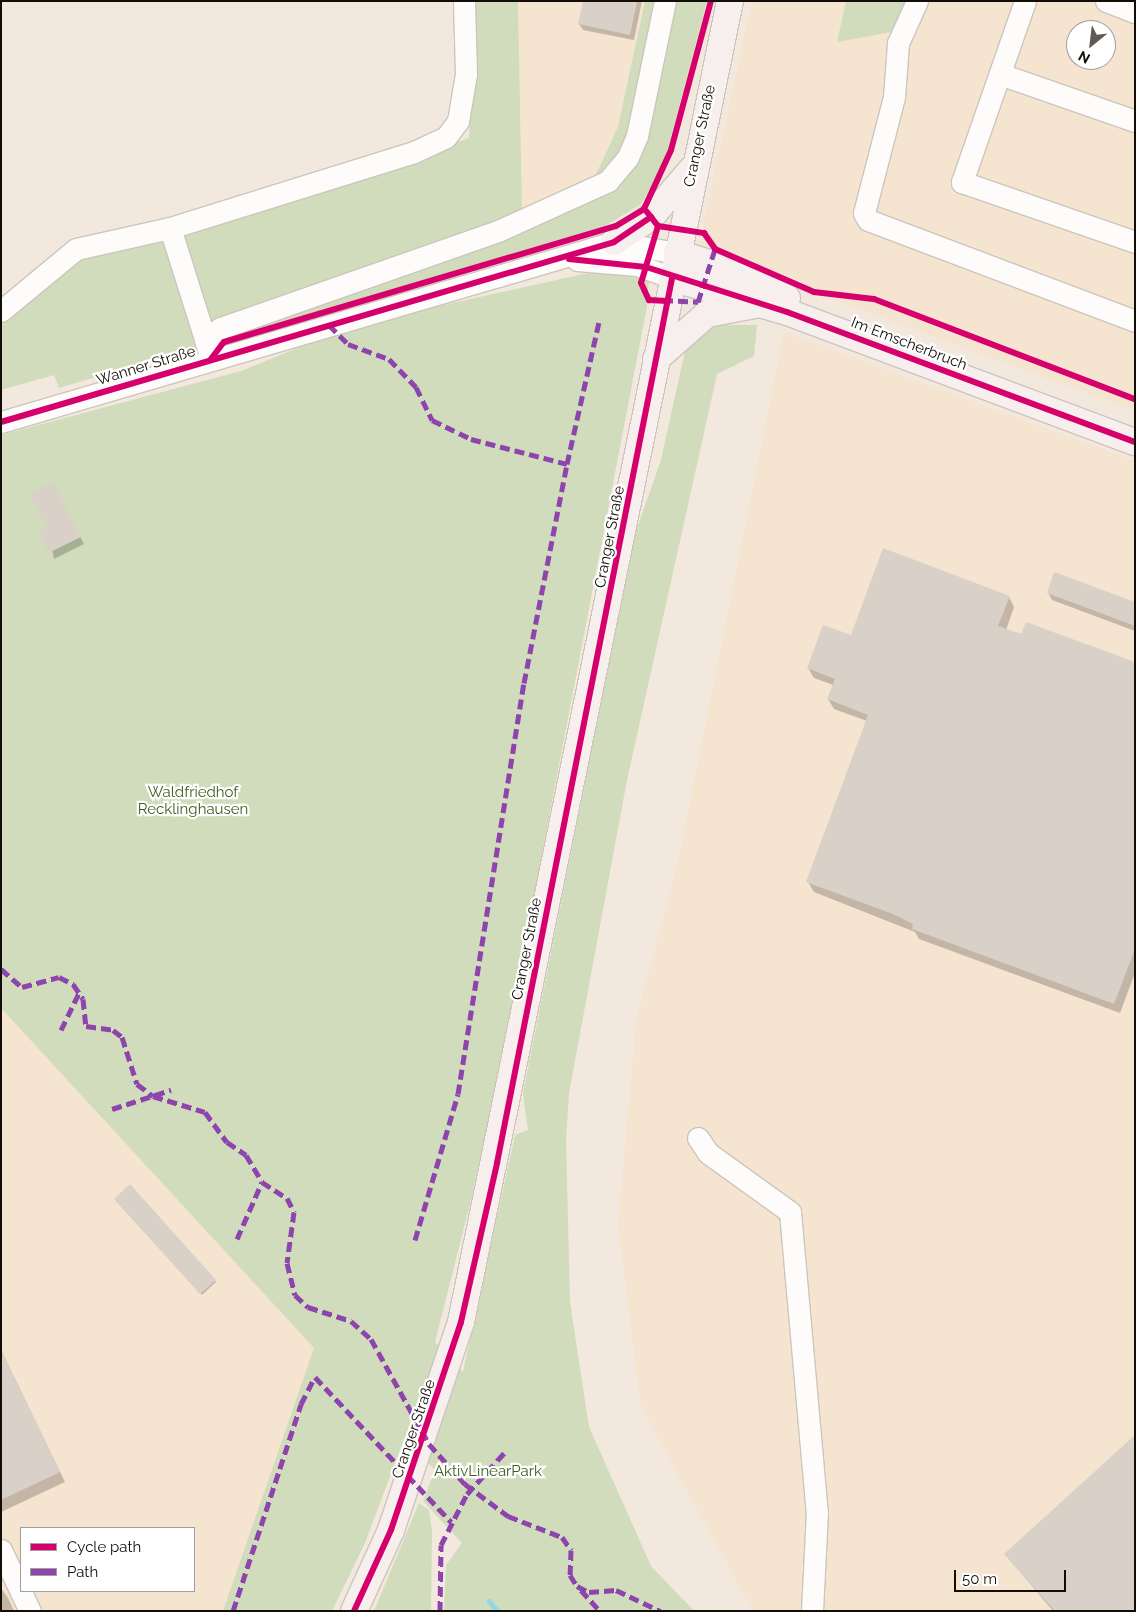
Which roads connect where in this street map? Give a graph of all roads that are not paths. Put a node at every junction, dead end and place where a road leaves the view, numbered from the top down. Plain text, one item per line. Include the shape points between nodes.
1 (464, 1) edge
2 (665, 1) edge
3 (730, 1) edge
4 (917, 1) edge
5 (1026, 1) edge
6 (1106, 1) edge
7 (1135, 12) edge
8 (1000, 74) junction
9 (1135, 121) edge
10 (693, 168) junction
11 (170, 228) junction
12 (614, 242) junction
13 (1135, 242) edge
14 (557, 259) junction
15 (674, 266) junction
16 (776, 301) junction
17 (1, 311) edge
18 (1135, 321) edge
19 (208, 349) junction
20 (656, 359) junction
21 (1, 422) edge
22 (1135, 428) edge
23 (1135, 442) edge
24 (698, 1138) dead end
25 (1, 1550) edge
26 (20, 1590) edge
27 (21, 1592) edge
28 (30, 1611) edge
29 (354, 1611) edge
30 (812, 1611) edge

1 - 11 street via 466,74 458,121 446,137 414,152
2 - 19 street via 637,136 628,156 608,181 498,231 220,328
3 - 10 main road, Cranger Straße
4 - 18 street via 898,43 894,96 864,213 868,220
5 - 8 street
6 - 7 street
8 - 9 street
8 - 13 street via 962,182
10 - 12 main road via 651,217
10 - 15 main road, Cranger Straße
11 - 17 street via 76,249
11 - 19 street
12 - 14 street, Wanner Straße
12 - 15 street, Wanner Straße
14 - 15 street, Wanner Straße
14 - 19 street, Wanner Straße
15 - 16 main road, Im Emscherbruch
15 - 20 main road, Cranger Straße
16 - 20 main road via 707,314
16 - 22 main road, Im Emscherbruch
16 - 23 main road, Im Emscherbruch
19 - 21 street, Wanner Straße
20 - 29 main road, Cranger Straße via 499,1153 461,1322 392,1530
24 - 30 street via 708,1153 790,1212 817,1512
25 - 26 street
27 - 28 street

